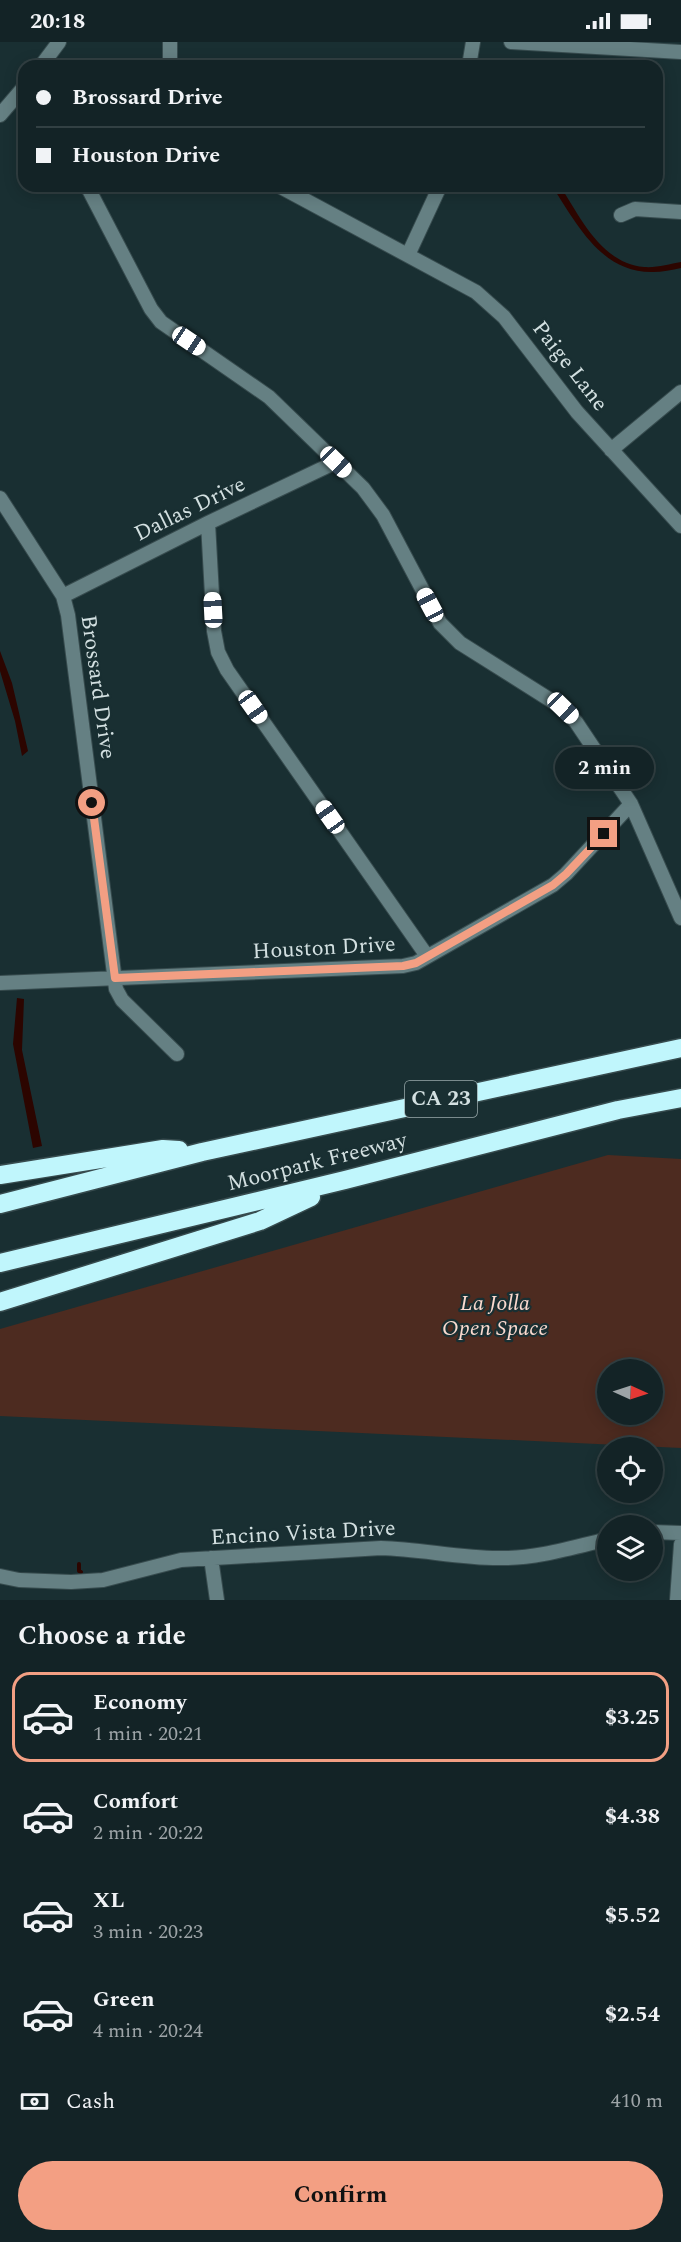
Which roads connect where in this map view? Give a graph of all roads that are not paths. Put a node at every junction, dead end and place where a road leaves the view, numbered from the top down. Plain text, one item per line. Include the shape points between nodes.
1 (59, 42) edge
2 (170, 42) edge
3 (473, 42) edge
4 (512, 42) edge
5 (534, 43) edge
6 (681, 52) edge
7 (46, 60) edge
8 (170, 60) edge
9 (470, 60) edge
10 (18, 94) edge
11 (0, 114) edge
12 (90, 192) edge
13 (290, 192) edge
14 (437, 192) edge
15 (681, 212) edge
16 (621, 215) dead end
17 (408, 255) junction
18 (681, 392) edge
19 (611, 450) junction
20 (336, 462) junction
21 (0, 498) edge
22 (208, 523) junction
23 (681, 526) edge
24 (63, 596) junction
25 (631, 804) junction
26 (681, 918) edge
27 (427, 956) junction
28 (115, 978) junction
29 (0, 983) edge
30 (681, 1048) edge
31 (177, 1054) dead end
32 (681, 1098) edge
33 (202, 1152) junction
34 (0, 1175) edge
35 (345, 1180) junction
36 (0, 1204) edge
37 (0, 1263) edge
38 (0, 1302) edge
39 (663, 1532) edge
40 (681, 1533) edge
41 (597, 1541) edge
42 (681, 1544) edge
43 (211, 1558) junction
44 (0, 1576) edge
45 (217, 1600) edge
46 (678, 1600) edge

1 - 7 street
2 - 8 street
3 - 9 street
4 - 5 street
5 - 6 street
10 - 11 street
12 - 20 street via 161,322 269,397
13 - 17 street, Paige Lane
14 - 17 street
15 - 16 street via 635,210
17 - 19 street, Paige Lane via 492,304
18 - 19 street
19 - 23 street, Paige Lane
20 - 22 street, Dallas Drive
20 - 25 street via 373,499 447,633 563,708
21 - 24 street, Brossard Drive
22 - 24 street, Dallas Drive
22 - 27 street via 218,652
24 - 28 street, Brossard Drive
25 - 26 street
25 - 27 street, Houston Drive via 553,885
27 - 28 street, Houston Drive via 403,966
28 - 29 street, Houston Drive
28 - 31 street, Brossard Drive via 122,1000
30 - 33 highway, Moorpark Freeway / CA 23
32 - 35 highway, Moorpark Freeway / CA 23 via 618,1110
33 - 34 highway via 163,1149
33 - 36 highway, Moorpark Freeway / CA 23
35 - 37 highway, Moorpark Freeway / CA 23
35 - 38 highway via 260,1221
39 - 40 street
41 - 43 street, Encino Vista Drive via 532,1556 497,1558 381,1548
42 - 46 street
43 - 44 street, Encino Vista Drive via 181,1560 103,1580 51,1582
43 - 45 street

